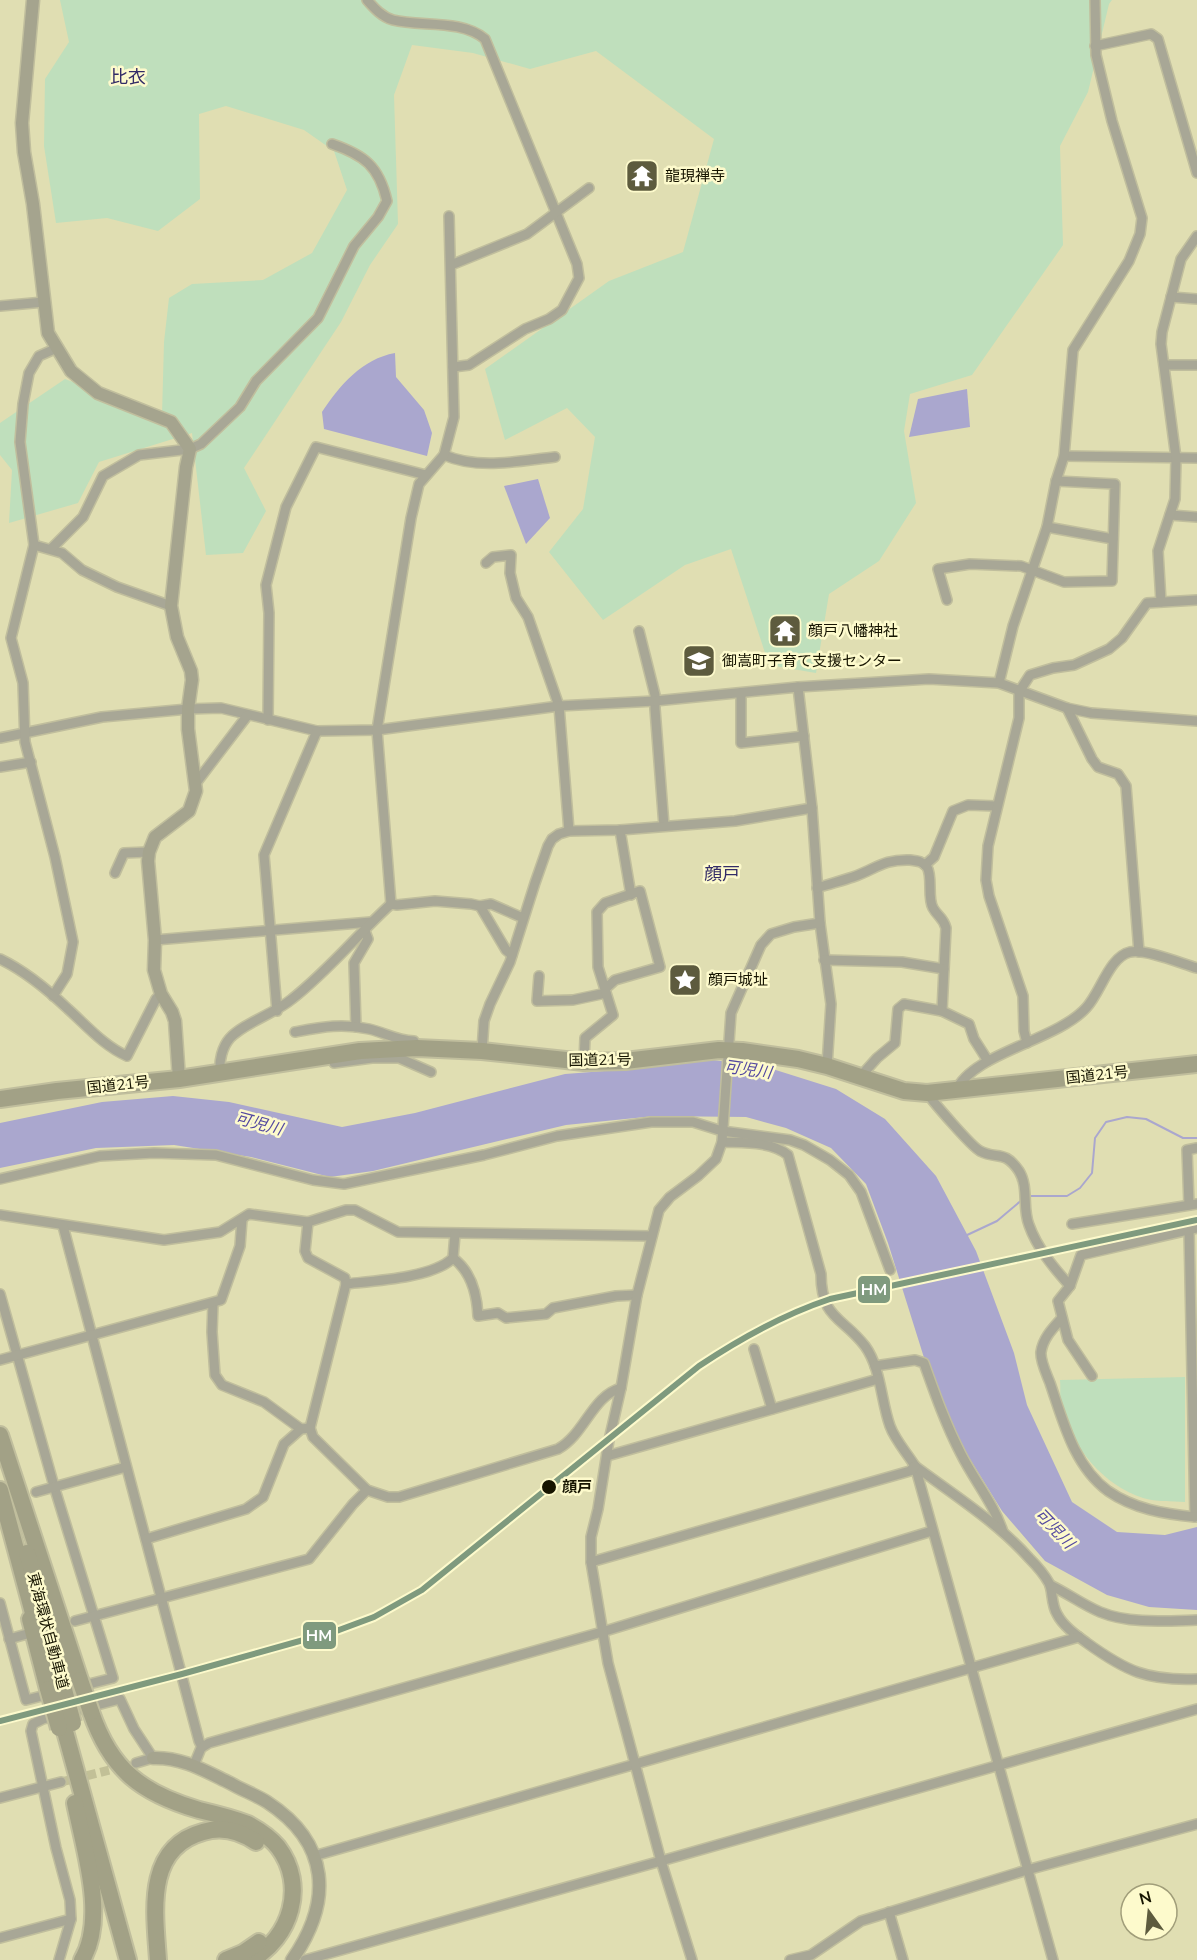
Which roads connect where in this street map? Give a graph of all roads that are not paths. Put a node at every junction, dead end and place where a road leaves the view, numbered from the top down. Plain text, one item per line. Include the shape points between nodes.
1 (33, 0) edge
2 (367, 0) edge
3 (1095, 0) edge
4 (1095, 46) junction
5 (332, 144) dead end
6 (1197, 173) edge
7 (590, 188) dead end
8 (556, 212) junction
9 (450, 216) dead end
10 (1197, 236) edge
11 (451, 265) junction
12 (1171, 297) junction
13 (1197, 299) edge
14 (44, 302) junction
15 (0, 306) edge
16 (57, 348) junction
17 (1164, 365) junction
18 (1197, 365) edge
19 (453, 367) junction
20 (190, 449) junction
21 (444, 454) junction
22 (1064, 456) junction
23 (555, 458) dead end
24 (1176, 458) junction
25 (1197, 458) edge
26 (426, 475) junction
27 (1056, 481) junction
28 (1170, 515) junction
29 (1197, 517) edge
30 (1047, 527) junction
31 (1113, 539) junction
32 (34, 545) junction
33 (51, 549) junction
34 (486, 563) dead end
35 (1032, 569) junction
36 (946, 600) dead end
37 (1197, 600) edge
38 (1161, 602) junction
39 (171, 606) junction
40 (639, 631) dead end
41 (999, 683) junction
42 (798, 687) junction
43 (1019, 692) junction
44 (741, 693) junction
45 (655, 701) junction
46 (559, 706) junction
47 (1067, 708) junction
48 (188, 709) junction
49 (247, 716) junction
50 (268, 720) junction
51 (1197, 722) edge
52 (377, 730) junction
53 (317, 731) junction
54 (24, 732) junction
55 (804, 736) junction
56 (0, 738) edge
57 (31, 762) junction
58 (0, 767) edge
59 (196, 783) junction
60 (996, 806) junction
61 (812, 808) junction
62 (664, 826) junction
63 (620, 830) junction
64 (569, 831) junction
65 (149, 852) junction
66 (925, 865) junction
67 (115, 873) dead end
68 (817, 888) junction
69 (631, 895) junction
70 (391, 904) junction
71 (480, 906) junction
72 (523, 918) junction
73 (371, 922) junction
74 (820, 923) junction
75 (269, 930) junction
76 (365, 931) junction
77 (155, 940) junction
78 (1139, 952) junction
79 (512, 955) junction
80 (0, 959) edge
81 (824, 960) junction
82 (1197, 968) edge
83 (944, 969) junction
84 (539, 976) dead end
85 (605, 991) junction
86 (161, 994) junction
87 (53, 996) junction
88 (277, 1011) junction
89 (942, 1011) junction
90 (356, 1027) junction
91 (295, 1032) dead end
92 (1027, 1043) junction
93 (417, 1048) junction
94 (482, 1051) junction
95 (398, 1053) junction
96 (729, 1055) junction
97 (988, 1061) junction
98 (584, 1062) junction
99 (334, 1064) dead end
100 (1197, 1064) edge
101 (827, 1066) junction
102 (431, 1072) dead end
103 (220, 1073) junction
104 (179, 1079) junction
105 (864, 1079) junction
106 (956, 1091) junction
107 (927, 1093) junction
108 (0, 1099) edge
109 (722, 1131) junction
110 (722, 1142) junction
111 (1197, 1148) edge
112 (0, 1179) edge
113 (1193, 1204) edge
114 (0, 1215) edge
115 (242, 1219) junction
116 (308, 1222) junction
117 (1072, 1224) dead end
118 (63, 1226) junction
119 (1193, 1229) edge
120 (455, 1234) junction
121 (652, 1236) junction
122 (453, 1258) junction
123 (890, 1270) dead end
124 (346, 1284) junction
125 (1070, 1286) junction
126 (0, 1294) edge
127 (637, 1295) junction
128 (213, 1303) junction
129 (1062, 1318) junction
130 (92, 1336) junction
131 (754, 1349) dead end
132 (16, 1355) junction
133 (0, 1360) edge
134 (875, 1366) junction
135 (1194, 1367) edge
136 (1092, 1376) dead end
137 (878, 1379) junction
138 (621, 1388) junction
139 (772, 1409) junction
140 (306, 1429) junction
141 (0, 1435) edge
142 (0, 1442) edge
143 (607, 1456) junction
144 (915, 1466) junction
145 (126, 1467) junction
146 (54, 1486) junction
147 (0, 1490) edge
148 (367, 1490) junction
149 (36, 1492) dead end
150 (1196, 1516) edge
151 (932, 1532) junction
152 (1003, 1532) junction
153 (146, 1539) junction
154 (591, 1562) junction
155 (1050, 1585) junction
156 (162, 1598) junction
157 (0, 1603) edge
158 (93, 1616) junction
159 (1197, 1620) edge
160 (75, 1621) dead end
161 (602, 1632) junction
162 (27, 1634) dead end
163 (1079, 1637) junction
164 (9, 1639) junction
165 (970, 1668) junction
166 (1197, 1679) edge
167 (55, 1687) junction
168 (1197, 1709) edge
169 (65, 1725) junction
170 (202, 1747) junction
171 (153, 1758) junction
172 (136, 1763) dead end
173 (194, 1765) junction
174 (636, 1765) junction
175 (998, 1765) junction
176 (62, 1782) tunnel mouth
177 (45, 1787) junction
178 (0, 1798) edge
179 (1197, 1824) edge
180 (314, 1856) junction
181 (662, 1862) junction
182 (1028, 1870) junction
183 (889, 1912) junction
184 (71, 1919) junction
185 (0, 1938) edge
186 (59, 1960) edge
187 (82, 1960) edge
188 (128, 1960) edge
189 (134, 1960) edge
190 (158, 1960) edge
191 (226, 1960) edge
192 (251, 1960) edge
193 (293, 1960) edge
194 (305, 1960) edge
195 (692, 1960) edge
196 (790, 1960) edge
197 (903, 1960) edge
198 (1053, 1960) edge

1 - 14 street via 22,123
2 - 8 street via 393,20 454,26 486,39
3 - 4 street
4 - 6 street via 1151,34 1158,39
4 - 22 street via 1112,121 1142,218 1129,261 1073,350
5 - 20 street via 365,159 380,177 387,201 354,246 312,326 263,373 220,428
7 - 8 street
8 - 11 street via 526,234
8 - 19 street via 578,264 579,278 566,305 556,315 525,329 478,360
9 - 11 street
10 - 12 street via 1181,259
11 - 19 street
12 - 13 street
12 - 17 street via 1162,332
14 - 15 street
14 - 16 street via 48,333
16 - 20 street via 71,371 98,393 171,423
16 - 32 street via 39,356 29,373 24,404 20,442
17 - 18 street
17 - 24 street
19 - 21 street via 454,417
20 - 33 street via 139,455 103,476 83,517
20 - 39 street
21 - 23 street via 460,462 492,464
21 - 26 street
22 - 24 street
22 - 27 street
24 - 25 street
24 - 28 street via 1175,499
26 - 50 street via 316,447 286,507 266,585
26 - 52 street via 419,484 411,518
27 - 30 street
27 - 31 street via 1115,484
28 - 29 street
28 - 38 street via 1158,551
30 - 31 street
30 - 35 street
31 - 35 street via 1112,581 1064,582
32 - 33 street
32 - 54 street via 11,638 23,683
33 - 39 street via 100,579
34 - 46 street via 493,557 512,555 510,573 516,598 528,617
35 - 36 street via 970,564 938,569
35 - 41 street
37 - 38 street
38 - 43 street via 1147,603 1122,638 1109,649 1074,665 1030,675
39 - 48 street via 177,637 191,670
40 - 45 street
41 - 42 street via 929,680
41 - 43 street
42 - 44 street
42 - 55 street
43 - 47 street
43 - 60 street via 1019,718
44 - 45 street
44 - 55 street via 741,743
45 - 46 street
45 - 62 street
46 - 52 street
46 - 64 street
47 - 51 street
47 - 78 street via 1098,767 1118,774 1126,786
48 - 49 street via 221,708
48 - 54 street via 102,717
48 - 59 street
49 - 50 street
49 - 59 street
50 - 53 street
52 - 53 street
52 - 70 street
53 - 75 street via 264,855
54 - 56 street
54 - 57 street
55 - 61 street
57 - 58 street
57 - 87 street via 73,942 67,974
59 - 65 street via 189,812 155,837
60 - 66 street via 968,805 953,811 934,857
60 - 92 street via 986,880 1023,996
61 - 62 street via 735,821
61 - 68 street
62 - 63 street
63 - 64 street
63 - 69 street
64 - 72 street via 559,834 548,846
65 - 67 street via 124,853
65 - 77 street
66 - 68 street via 895,860
66 - 83 street via 933,908 946,928
68 - 74 street
69 - 85 street via 605,903 597,912 598,967
69 - 85 street via 640,891 660,967 615,980
70 - 71 street via 444,902
70 - 73 street
71 - 72 street via 491,904
71 - 79 street
72 - 79 street
73 - 75 street
73 - 76 street
74 - 81 street
74 - 96 street via 771,934 761,945 731,1013
75 - 77 street
75 - 88 street
76 - 88 street
76 - 90 street via 368,939 354,963
77 - 86 street via 154,970
78 - 82 street
78 - 92 street via 1129,952 1113,962 1099,991 1074,1020
79 - 94 street via 484,1022
80 - 87 street
81 - 83 street via 902,962
81 - 101 street via 831,1004
83 - 89 street
84 - 85 street via 537,1001 573,1000
85 - 98 street via 613,1015 585,1038
86 - 87 street via 127,1056 114,1051
86 - 104 street via 175,1021
88 - 103 street via 232,1036 224,1048
89 - 97 street via 969,1024
89 - 105 street via 904,1004 898,1009 895,1043 877,1058
90 - 91 street via 338,1025
90 - 93 street via 416,1041
92 - 97 street
93 - 94 highway, 国道21号
93 - 95 highway, 国道21号
94 - 98 highway, 国道21号
95 - 99 street
95 - 102 street
95 - 103 highway, 国道21号 via 360,1051
96 - 98 highway, 国道21号
96 - 101 highway, 国道21号 via 772,1054
96 - 109 street
97 - 106 street via 960,1082
100 - 106 highway, 国道21号
101 - 105 highway, 国道21号
103 - 104 highway, 国道21号
104 - 108 highway, 国道21号
105 - 107 highway, 国道21号 via 904,1091
106 - 107 highway, 国道21号
107 - 125 street via 980,1151 1005,1156 1018,1169 1024,1180 1029,1225 1046,1257
109 - 110 street
109 - 112 street via 681,1122 600,1128 344,1184 216,1155 154,1153 100,1156
109 - 123 street via 790,1140 815,1151 849,1175 861,1192
110 - 121 street via 716,1158 659,1210
110 - 134 street via 768,1146 788,1155 828,1310 866,1347
111 - 113 street via 1187,1150
113 - 117 street
114 - 118 street
115 - 116 street via 249,1214
115 - 118 street via 220,1232 164,1240
115 - 128 street via 240,1246 221,1300
116 - 120 street via 355,1210 399,1232
116 - 124 street via 308,1258 345,1278
118 - 130 street
119 - 125 street via 1081,1255
119 - 135 street
120 - 121 street
120 - 122 street
121 - 127 street
122 - 124 street via 448,1264 407,1277
122 - 127 street via 470,1277 478,1316 546,1314 554,1308
124 - 140 street
125 - 129 street via 1059,1301
126 - 132 street
127 - 138 street
128 - 130 street
128 - 140 street via 215,1375 222,1385 264,1401
129 - 136 street via 1068,1340
129 - 150 street via 1047,1335 1041,1354 1066,1430 1087,1470 1108,1490 1133,1505
130 - 132 street
130 - 145 street
131 - 139 street
132 - 133 street
132 - 146 street
134 - 137 street
134 - 152 street via 915,1360 924,1363 950,1432
135 - 150 street
137 - 139 street
137 - 144 street via 891,1428
138 - 143 street
138 - 148 street via 610,1391 575,1436 558,1449 399,1497
139 - 143 street
140 - 148 street
140 - 153 street via 284,1444 263,1497 246,1509
141 - 192 highway, bridge via 107,1751 122,1770 160,1796 248,1824 279,1848 292,1882 292,1905 275,1942
142 - 167 highway, 東海環状自動車道 via 23,1544 40,1597
143 - 154 street via 591,1537
144 - 151 street
144 - 152 street
144 - 154 street via 910,1471
145 - 146 street
145 - 153 street
146 - 149 street
146 - 158 street
147 - 167 highway, 東海環状自動車道
148 - 156 street via 309,1559
151 - 161 street
151 - 165 street
152 - 155 street
153 - 156 street
154 - 161 street
155 - 159 street via 1100,1612 1124,1619
155 - 163 street via 1056,1614
156 - 158 street
156 - 170 street
157 - 164 street
158 - 160 street
158 - 164 street via 112,1678 26,1700
161 - 170 street
161 - 174 street
162 - 164 street
163 - 165 street
163 - 166 street via 1117,1664 1136,1672
165 - 174 street
165 - 175 street
167 - 169 highway, 東海環状自動車道
168 - 175 street
169 - 187 highway via 92,1894 94,1927
169 - 188 highway, 東海環状自動車道
169 - 189 highway, 東海環状自動車道
170 - 173 street
171 - 172 street
171 - 173 street
171 - 177 street via 120,1699 43,1719 33,1724 31,1731
173 - 180 street via 266,1801 298,1829
174 - 180 street
174 - 181 street
175 - 181 street
175 - 182 street
176 - 177 street
177 - 178 street
177 - 184 street
179 - 182 street
180 - 193 street via 321,1889 319,1904 304,1944
181 - 194 street
181 - 195 street
182 - 183 street
182 - 198 street
183 - 196 street via 861,1921 811,1955
183 - 197 street
184 - 185 street
184 - 186 street
190 - 191 highway via 155,1898 161,1870 184,1841 217,1829 240,1833 260,1844 276,1865 282,1893 281,1907 268,1934 257,1945

